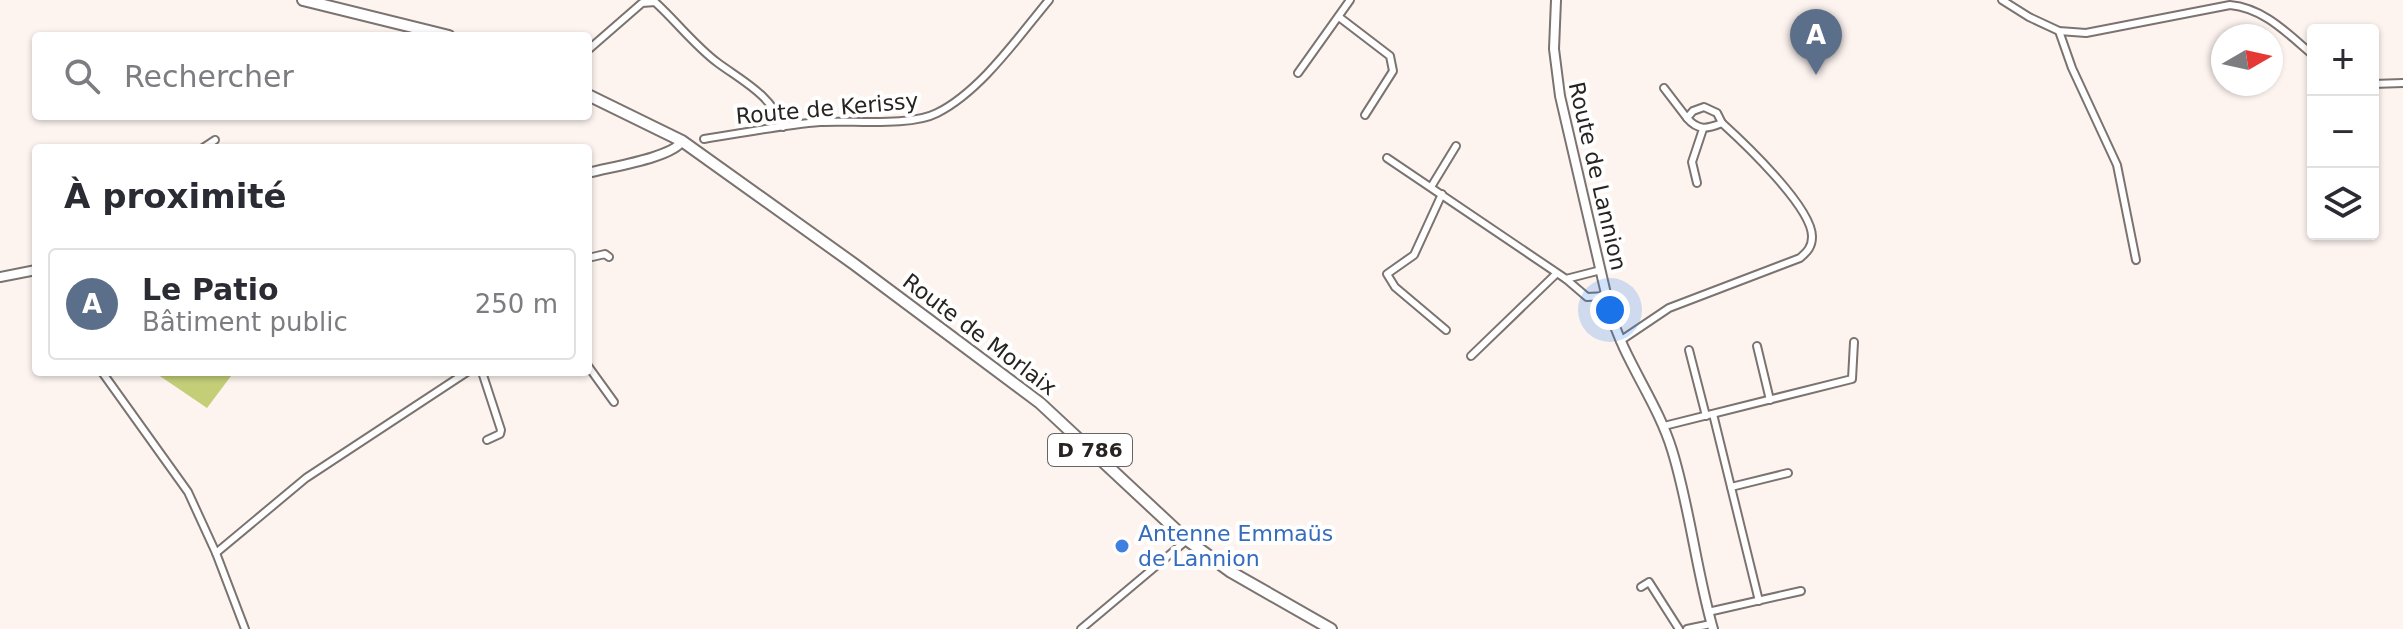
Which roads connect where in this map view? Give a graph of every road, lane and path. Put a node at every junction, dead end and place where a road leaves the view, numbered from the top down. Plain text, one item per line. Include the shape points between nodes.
1 (303, 0) edge
2 (1049, 0) edge
3 (1350, 0) edge
4 (1556, 0) edge
5 (2002, 0) edge
6 (1339, 17) junction
7 (2059, 31) junction
8 (433, 32) edge
9 (592, 47) edge
10 (2307, 50) edge
11 (1298, 73) dead end
12 (2403, 83) edge
13 (2379, 84) edge
14 (1664, 88) dead end
15 (592, 97) edge
16 (1365, 115) dead end
17 (1687, 118) junction
18 (1722, 123) junction
19 (783, 127) junction
20 (1703, 129) junction
21 (704, 139) dead end
22 (215, 140) dead end
23 (682, 141) junction
24 (209, 144) edge
25 (1456, 146) dead end
26 (1387, 158) dead end
27 (592, 172) edge
28 (1697, 183) dead end
29 (1431, 187) junction
30 (1442, 194) junction
31 (592, 257) edge
32 (609, 257) dead end
33 (2136, 260) dead end
34 (1601, 269) junction
35 (32, 271) edge
36 (1556, 274) junction
37 (0, 277) edge
38 (1566, 279) junction
39 (1607, 296) junction
40 (1446, 330) dead end
41 (1620, 341) junction
42 (1854, 342) dead end
43 (1757, 346) dead end
44 (1689, 350) dead end
45 (1471, 356) dead end
46 (592, 372) edge
47 (105, 376) edge
48 (461, 376) edge
49 (483, 376) edge
50 (1770, 400) junction
51 (614, 402) dead end
52 (1709, 415) junction
53 (1664, 426) junction
54 (487, 440) dead end
55 (1788, 473) dead end
56 (1731, 487) junction
57 (1187, 540) junction
58 (216, 553) junction
59 (1641, 587) dead end
60 (1801, 591) dead end
61 (1759, 601) junction
62 (1708, 612) junction
63 (1712, 626) edge
64 (245, 629) edge
65 (1081, 629) edge
66 (1331, 629) edge
67 (1679, 629) edge
68 (1687, 629) edge

1 - 8 main road
2 - 19 street, Route de Kerissy via 989,71 933,115
3 - 6 street
4 - 34 street, Route de Lannion via 1554,49 1560,96
5 - 7 street
6 - 11 street
6 - 16 street via 1390,56 1393,71
7 - 10 street via 2086,33 2230,5 2257,11
7 - 33 street via 2117,165
9 - 19 street via 642,3 655,2 716,62 763,96
12 - 13 street
14 - 17 street
15 - 23 main road, Route de Morlaix / D 786
17 - 18 street via 1704,107 1717,113
17 - 20 street
18 - 20 street
18 - 41 street via 1762,159 1809,221 1809,250 1669,308
19 - 21 street, Route de Kerissy
20 - 28 street via 1692,162
22 - 24 street
23 - 27 street via 659,157
23 - 57 main road, Route de Morlaix / D 786 via 1010,379
25 - 29 street
26 - 29 street
29 - 30 street
30 - 36 street
30 - 40 street via 1414,255 1387,274
31 - 32 street
34 - 38 street
34 - 39 street, Route de Lannion
35 - 37 street
36 - 38 street
36 - 45 street
38 - 39 street via 1587,297
39 - 41 street, Route de Lannion
41 - 53 street, Route de Lannion
42 - 50 street via 1852,379
43 - 50 street
44 - 52 street
46 - 51 street
47 - 58 street via 188,492
48 - 58 street via 306,478
49 - 54 street via 501,430
50 - 52 street
52 - 53 street
52 - 56 street
53 - 62 street, Route de Lannion
55 - 56 street
56 - 61 street
57 - 65 street
57 - 66 main road, Route de Morlaix / D 786 via 1231,572
58 - 64 street
59 - 67 street via 1649,582
60 - 61 street
61 - 62 street
62 - 63 street, Route de Lannion
63 - 68 street

